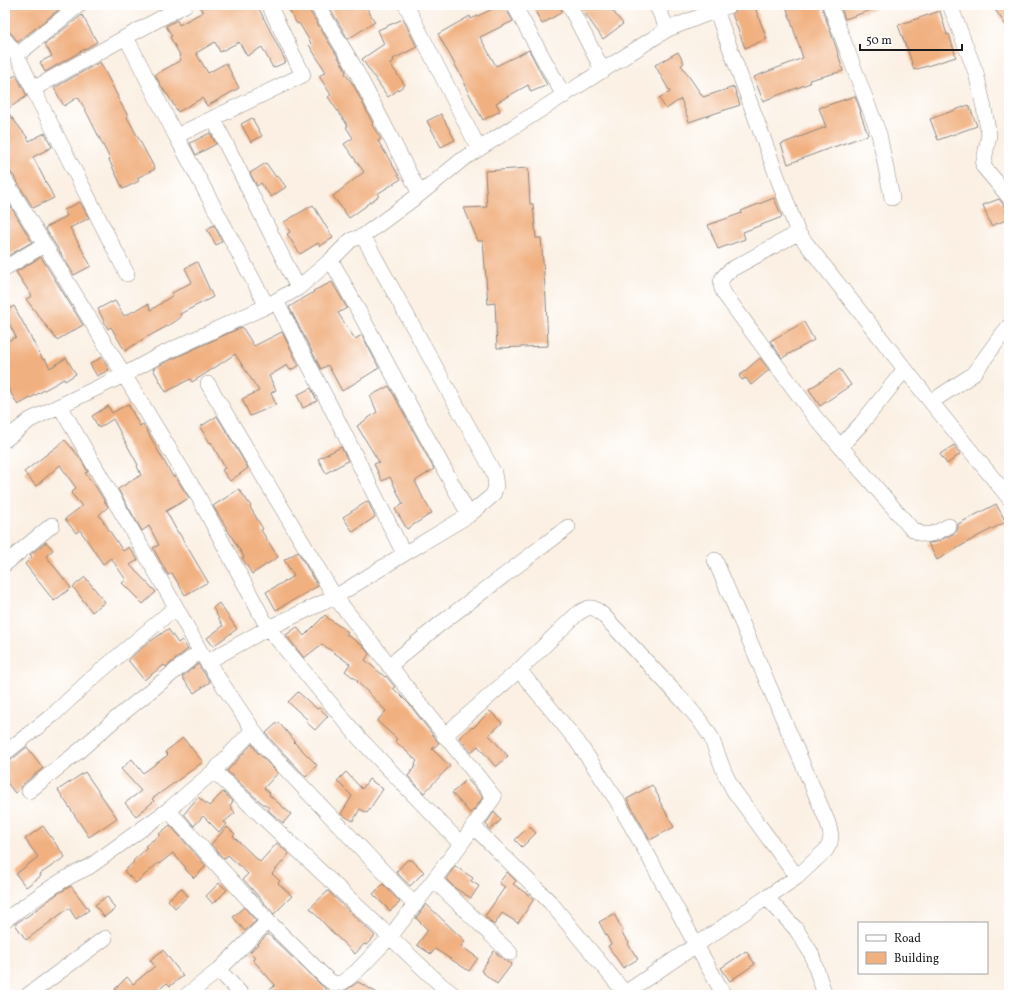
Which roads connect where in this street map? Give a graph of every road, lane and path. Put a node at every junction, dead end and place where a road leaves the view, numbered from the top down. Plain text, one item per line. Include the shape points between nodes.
1 (79, 5) edge
2 (269, 5) edge
3 (317, 5) edge
4 (406, 5) edge
5 (514, 5) edge
6 (569, 5) edge
7 (656, 5) edge
8 (830, 5) edge
9 (950, 5) edge
10 (182, 6) edge
11 (723, 8) edge
12 (668, 29) junction
13 (126, 37) junction
14 (5, 40) edge
15 (17, 54) junction
16 (603, 70) junction
17 (33, 89) junction
18 (564, 96) junction
19 (214, 118) junction
20 (176, 136) junction
21 (479, 149) junction
22 (5, 180) edge
23 (420, 194) junction
24 (1009, 197) edge
25 (892, 198) dead end
26 (798, 233) junction
27 (363, 236) junction
28 (44, 245) junction
29 (331, 260) junction
30 (5, 268) edge
31 (127, 274) dead end
32 (298, 288) junction
33 (272, 303) junction
34 (1009, 326) edge
35 (905, 369) junction
36 (124, 375) junction
37 (208, 384) dead end
38 (931, 402) junction
39 (60, 406) junction
40 (5, 440) edge
41 (841, 446) junction
42 (1009, 498) edge
43 (469, 516) junction
44 (52, 525) dead end
45 (949, 526) dead end
46 (568, 527) dead end
47 (404, 554) junction
48 (715, 560) dead end
49 (5, 564) edge
50 (335, 597) junction
51 (176, 607) junction
52 (268, 628) junction
53 (204, 656) junction
54 (389, 666) junction
55 (519, 670) junction
56 (253, 730) junction
57 (444, 736) junction
58 (5, 753) edge
59 (214, 771) junction
60 (29, 791) dead end
61 (168, 810) junction
62 (473, 826) junction
63 (461, 844) junction
64 (797, 877) junction
65 (434, 880) junction
66 (767, 898) junction
67 (415, 905) junction
68 (5, 920) edge
69 (268, 921) junction
70 (390, 937) junction
71 (105, 938) dead end
72 (696, 945) junction
73 (510, 953) dead end
74 (219, 970) junction
75 (624, 994) edge
76 (28, 995) edge
77 (187, 995) edge
78 (242, 995) edge
79 (454, 995) edge
80 (724, 995) edge
81 (825, 995) edge

1 - 15 street
2 - 19 street via 303,75
3 - 23 street via 352,63
4 - 21 street
5 - 18 street
6 - 16 street
7 - 12 street
8 - 25 street via 879,134
9 - 24 street via 976,73 990,135 983,166
10 - 13 street
11 - 12 street
11 - 26 street
12 - 16 street
13 - 17 street
13 - 20 street
14 - 15 street
15 - 17 street
16 - 18 street
17 - 31 street
18 - 21 street
19 - 20 street
19 - 32 street
20 - 33 street
21 - 23 street
22 - 28 street
23 - 27 street
26 - 35 street
26 - 41 street via 732,269 724,275 721,288 814,416
27 - 29 street via 351,240
27 - 43 street via 494,473 496,486 493,494
28 - 30 street
28 - 36 street
29 - 32 street
29 - 43 street
32 - 33 street
33 - 36 street via 160,355
33 - 47 street via 340,425
34 - 38 street via 972,375
35 - 38 street
35 - 41 street
36 - 39 street
36 - 52 street via 198,496
37 - 50 street
38 - 42 street
39 - 40 street via 30,420
39 - 51 street
41 - 45 street via 910,527 923,535 931,535
43 - 47 street
44 - 49 street
46 - 54 street
47 - 50 street
48 - 64 street via 828,823 831,835 826,850
50 - 52 street
50 - 54 street
51 - 53 street
51 - 58 street via 54,714
52 - 53 street
52 - 63 street via 360,739
53 - 56 street
53 - 60 street via 113,721
54 - 57 street
55 - 57 street
55 - 64 street via 577,614 586,608 592,607 597,610 701,722 711,737 724,774 734,791
55 - 72 street via 577,741 616,799
56 - 59 street
56 - 67 street via 264,746
57 - 62 street via 494,797
59 - 61 street
59 - 70 street
61 - 68 street via 89,867 54,885
61 - 69 street
62 - 63 street
62 - 75 street via 550,902
63 - 65 street
64 - 66 street
65 - 67 street
65 - 73 street
66 - 72 street
66 - 81 street via 796,929 811,953
67 - 70 street
69 - 70 street via 326,978 337,984 356,972
69 - 74 street
70 - 79 street
71 - 76 street
72 - 75 street
72 - 80 street
74 - 77 street
74 - 78 street

